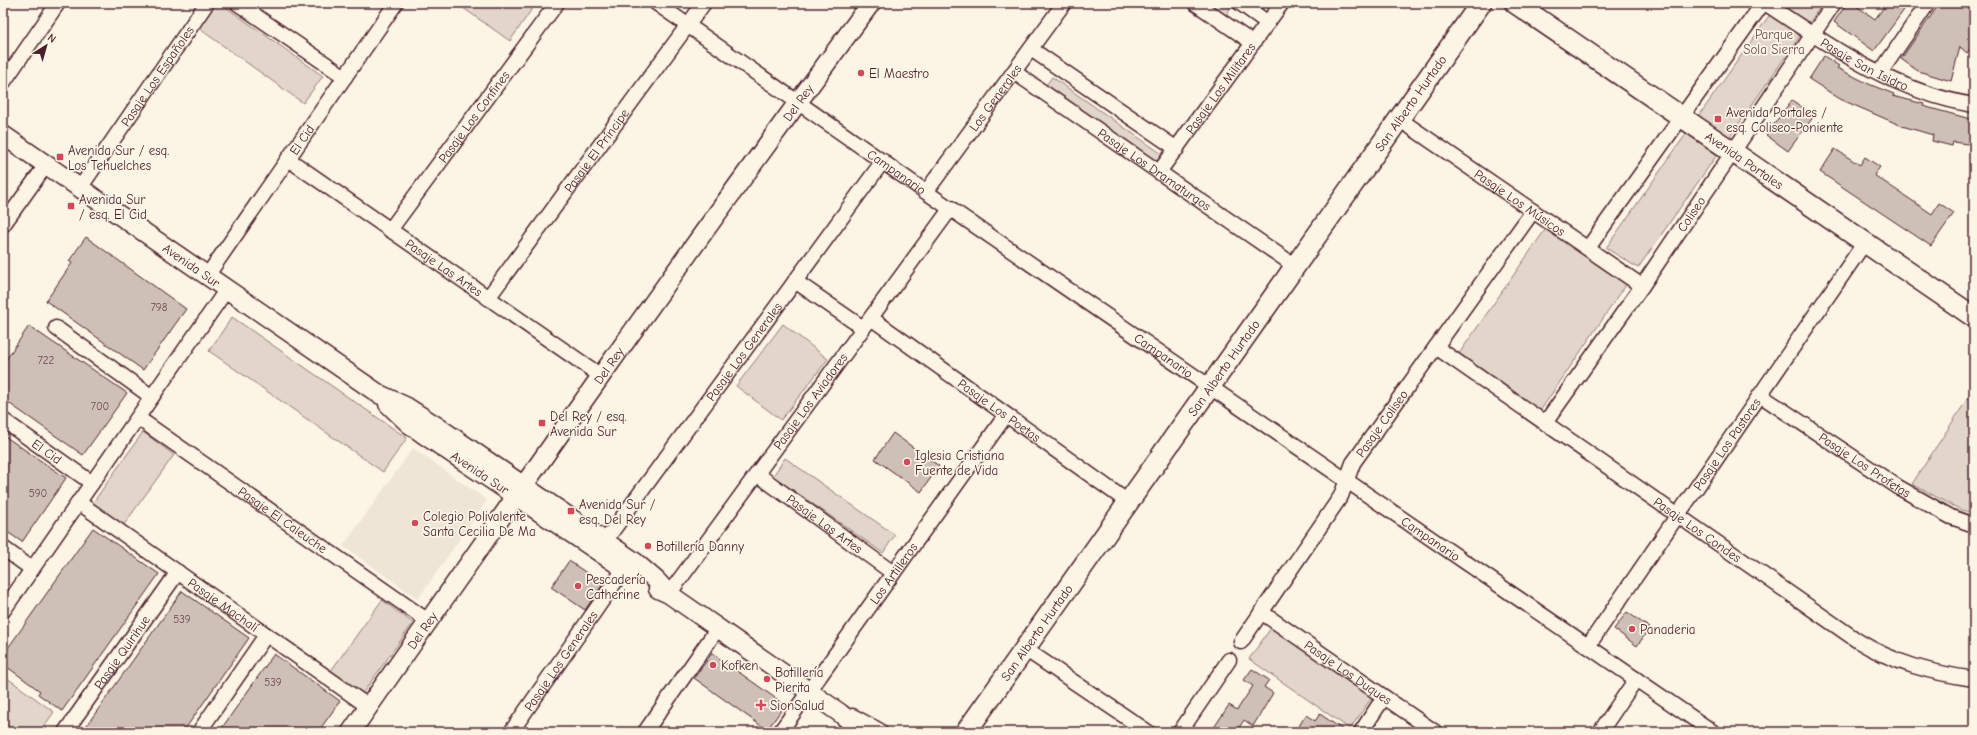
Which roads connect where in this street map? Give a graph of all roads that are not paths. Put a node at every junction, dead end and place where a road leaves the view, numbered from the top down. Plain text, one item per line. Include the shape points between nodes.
1 (58, 3) edge
2 (207, 3) edge
3 (237, 3) edge
4 (396, 3) edge
5 (557, 3) edge
6 (656, 3) edge
7 (704, 3) edge
8 (870, 3) edge
9 (1064, 3) edge
10 (1195, 3) edge
11 (1240, 3) edge
12 (1282, 3) edge
13 (1481, 3) edge
14 (1515, 3) edge
15 (1764, 3) edge
16 (1834, 3) edge
17 (1928, 3) edge
18 (1268, 23) junction
19 (688, 25) junction
20 (1812, 35) junction
21 (1253, 43) junction
22 (1031, 49) junction
23 (1014, 72) junction
24 (1880, 73) junction
25 (345, 77) junction
26 (3, 83) edge
27 (798, 101) junction
28 (1973, 101) edge
29 (1682, 117) junction
30 (1399, 119) junction
31 (3, 135) edge
32 (1177, 149) junction
33 (1733, 152) junction
34 (288, 159) junction
35 (883, 161) junction
36 (46, 164) junction
37 (1160, 172) junction
38 (80, 188) junction
39 (926, 192) junction
40 (951, 208) junction
41 (1533, 211) junction
42 (3, 225) edge
43 (390, 230) junction
44 (1865, 242) junction
45 (1588, 248) junction
46 (1295, 266) junction
47 (207, 276) junction
48 (795, 281) junction
49 (1642, 286) junction
50 (227, 289) junction
51 (488, 298) junction
52 (1974, 316) edge
53 (867, 323) junction
54 (56, 328) dead end
55 (1436, 347) junction
56 (601, 376) junction
57 (1210, 386) junction
58 (1760, 395) junction
59 (152, 397) junction
60 (1006, 415) junction
61 (138, 418) junction
62 (3, 420) edge
63 (1545, 423) junction
64 (757, 474) junction
65 (1346, 480) junction
66 (92, 483) junction
67 (519, 491) junction
68 (78, 502) junction
69 (1128, 502) junction
70 (1678, 514) junction
71 (1974, 525) edge
72 (605, 541) junction
73 (3, 548) edge
74 (32, 569) junction
75 (624, 570) junction
76 (178, 572) junction
77 (893, 573) junction
78 (669, 594) junction
79 (3, 611) edge
80 (1261, 612) junction
81 (428, 622) junction
82 (718, 628) junction
83 (266, 635) junction
84 (1241, 642) dead end
85 (1588, 646) junction
86 (1025, 649) junction
87 (1229, 660) dead end
88 (1636, 679) junction
89 (1974, 679) edge
90 (809, 691) junction
91 (1384, 697) junction
92 (369, 707) junction
93 (840, 713) junction
94 (65, 732) edge
95 (199, 732) edge
96 (351, 732) edge
97 (511, 732) edge
98 (645, 732) edge
99 (780, 732) edge
100 (862, 732) edge
101 (878, 732) edge
102 (966, 732) edge
103 (1148, 732) edge
104 (1180, 732) edge
105 (1361, 732) edge
106 (1435, 732) edge
107 (1600, 732) edge
108 (1713, 732) edge

1 - 26 street
2 - 38 street, Pasaje Los Españoles
3 - 25 street
4 - 25 street, El Cid
5 - 43 street, Pasaje Los Confines
6 - 19 street, Campanario
7 - 19 street, Pasaje El Príncipe
8 - 27 street, Del Rey
9 - 22 street, Los Generales
10 - 21 street
11 - 18 street
12 - 18 street, Pasaje Los Militares
13 - 30 main road, San Alberto Hurtado
14 - 29 main road, Avenida Portales
15 - 20 street, Pasaje San Isidro
15 - 29 street
16 - 20 street, Coliseo
17 - 24 street
18 - 21 street, Pasaje Los Militares
19 - 27 street, Campanario
19 - 51 street, Pasaje El Príncipe
20 - 24 street, Pasaje San Isidro
20 - 33 street, Coliseo
21 - 32 street, Pasaje Los Militares
22 - 23 street, Los Generales
22 - 32 street
23 - 37 street, Pasaje Los Dramaturgos
23 - 39 street, Los Generales
24 - 28 street, Pasaje San Isidro via 1941,98
25 - 34 street, El Cid
27 - 35 street, Campanario
27 - 56 street, Del Rey
29 - 33 main road, Avenida Portales
29 - 45 street
30 - 41 street, Pasaje Los Músicos
30 - 46 main road, San Alberto Hurtado
31 - 36 street, Avenida Sur
32 - 37 street, Pasaje Los Militares
33 - 44 main road, Avenida Portales
33 - 49 street, Coliseo
34 - 43 street, Pasaje Las Artes
34 - 47 street, El Cid
35 - 39 street, Campanario
35 - 48 street, Pasaje Los Generales
36 - 38 street, Avenida Sur
36 - 42 street
37 - 46 street, Pasaje Los Dramaturgos
38 - 47 street, Avenida Sur
39 - 40 street, Campanario
40 - 53 street, Pasaje Los Aviadores
40 - 57 street, Campanario
41 - 45 street, Pasaje Los Músicos
41 - 55 street, Pasaje Coliseo
43 - 51 street, Pasaje Las Artes
44 - 52 main road, Avenida Portales
44 - 58 street, Pasaje Los Pastores
45 - 49 street, Pasaje Los Músicos
46 - 57 main road, San Alberto Hurtado
47 - 50 street, Avenida Sur
48 - 53 street, Pasaje Los Poetas
48 - 72 street, Pasaje Los Generales
49 - 63 street, Coliseo
50 - 59 street
50 - 67 street, Avenida Sur via 380,394 407,407
51 - 56 street, Pasaje Las Artes
53 - 60 street, Pasaje Los Poetas
53 - 64 street, Pasaje Los Aviadores
54 - 59 street
55 - 63 street, Pasaje Los Condes
55 - 65 street, Pasaje Coliseo via 1353,463
56 - 67 street, Del Rey
57 - 65 street, Campanario
57 - 69 main road, San Alberto Hurtado
58 - 70 street, Pasaje Los Pastores
58 - 71 street, Pasaje Los Profetas via 1898,487 1951,516
59 - 61 street
60 - 69 street, Pasaje Los Poetas
60 - 77 street, Los Artilleros
61 - 66 street
61 - 81 street, Pasaje El Caleuche
62 - 66 street, El Cid
63 - 70 street, Pasaje Los Condes
64 - 77 street, Pasaje Las Artes
64 - 78 street, Pasaje Los Aviadores
65 - 80 street, Pasaje Coliseo via 1341,496
65 - 85 street, Campanario
66 - 68 street
67 - 72 street, Avenida Sur
67 - 75 street, Avenida Sur
67 - 81 street, Del Rey
68 - 74 street
68 - 76 street, Pasaje Machalí
69 - 86 main road, San Alberto Hurtado
70 - 85 street, Pasaje Los Pastores
70 - 89 street, Pasaje Los Condes via 1877,653 1923,670
72 - 78 street, Avenida Sur via 646,571
73 - 74 street
74 - 79 street
75 - 78 street, Avenida Sur
75 - 97 street, Pasaje Los Generales
76 - 83 street, Pasaje Machalí
76 - 94 street, Pasaje Quirihue
77 - 90 street, Los Artilleros
78 - 82 street, Avenida Sur
80 - 84 street, Pasaje Coliseo
80 - 91 street, Pasaje Los Duques
81 - 92 street, Del Rey
82 - 90 street, Avenida Sur
82 - 98 street
83 - 92 street, Pasaje Machalí
83 - 95 street
85 - 88 street, Campanario
86 - 102 main road, San Alberto Hurtado
86 - 103 street
87 - 104 street
88 - 107 street
88 - 108 street, Campanario
90 - 93 street, Avenida Sur
90 - 99 street, Los Artilleros
91 - 105 street
91 - 106 street, Pasaje Los Duques
92 - 96 street, Del Rey
93 - 100 street, Avenida Sur
93 - 101 street, Avenida Sur

